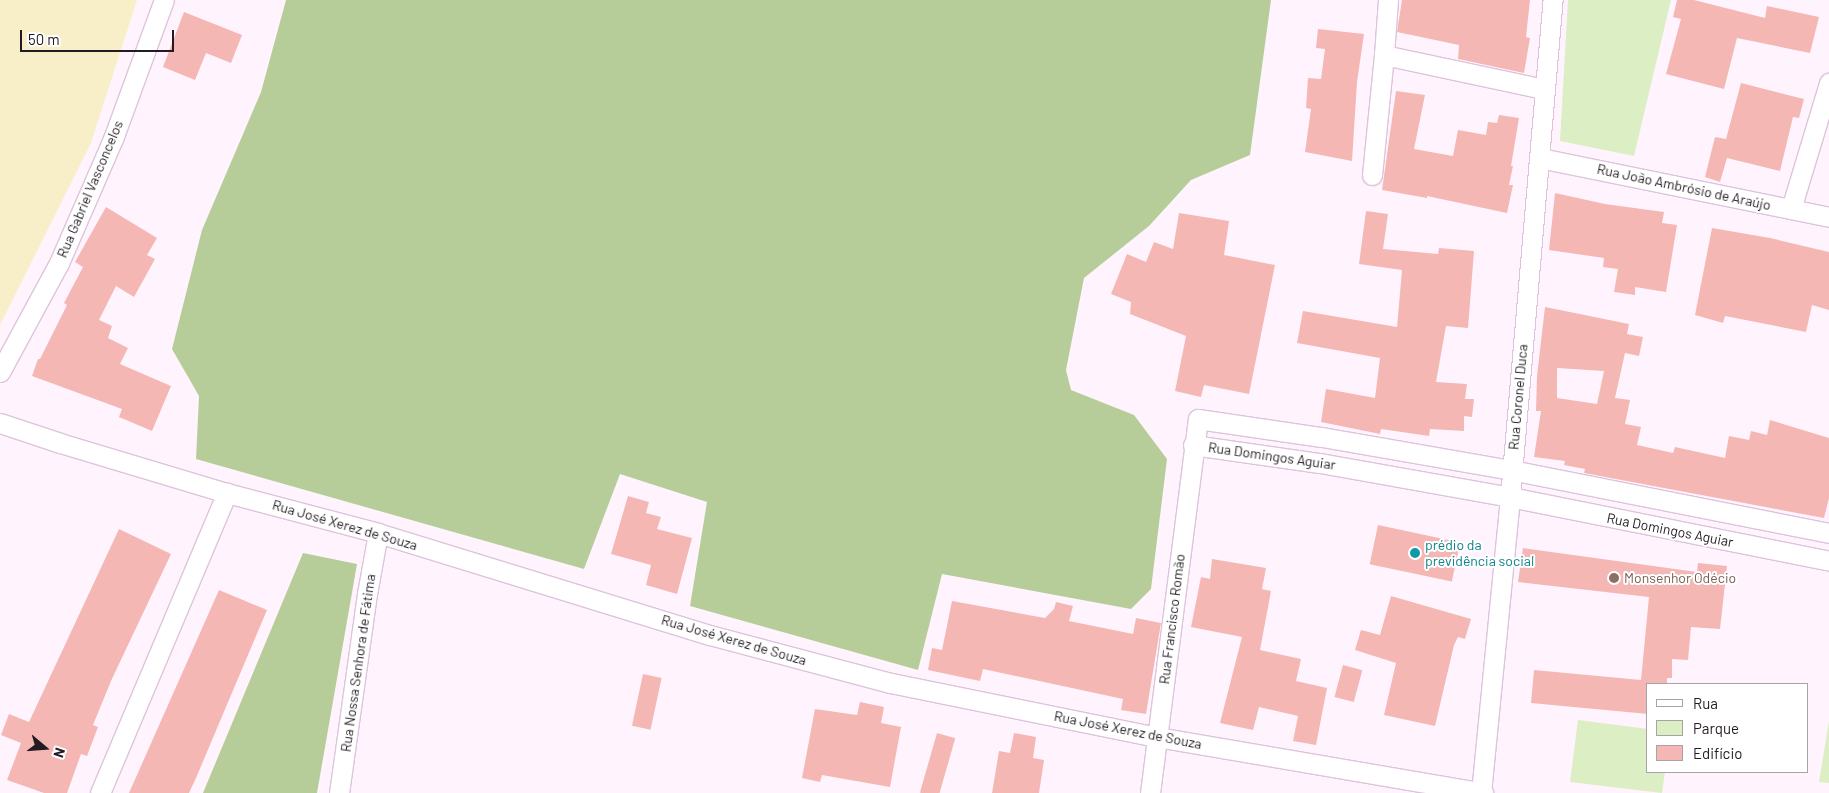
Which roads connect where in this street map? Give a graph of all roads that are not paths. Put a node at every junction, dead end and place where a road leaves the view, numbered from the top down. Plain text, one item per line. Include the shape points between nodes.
1 (164, 0) edge
2 (1388, 0) edge
3 (1552, 0) edge
4 (1384, 54) junction
5 (1829, 83) edge
6 (1544, 89) junction
7 (1540, 158) junction
8 (1372, 175) dead end
9 (1791, 209) junction
10 (1829, 217) edge
11 (0, 372) edge
12 (0, 423) edge
13 (1322, 437) junction
14 (1194, 445) junction
15 (1320, 463) junction
16 (1511, 470) junction
17 (227, 493) junction
18 (1510, 497) junction
19 (1686, 506) junction
20 (1822, 532) edge
21 (378, 533) junction
22 (1683, 533) junction
23 (1820, 559) edge
24 (1157, 737) junction
25 (100, 793) edge
26 (339, 793) edge
27 (1150, 793) edge
28 (1481, 793) edge

1 - 11 street, Rua Gabriel Vasconcelos via 113,139 59,263
2 - 4 street
3 - 6 street, Rua Coronel Duca
4 - 6 street
4 - 8 street
5 - 9 street
6 - 7 street, Rua Coronel Duca
7 - 9 street, Rua João Ambrósio de Araújo
7 - 16 street, Rua Coronel Duca
9 - 10 street, Rua João Ambrósio de Araújo
12 - 17 street, Rua José Xerez de Souza
13 - 14 street, Rua Domingos Aguiar via 1198,419
13 - 15 street
13 - 16 street, Rua Domingos Aguiar
14 - 15 street, Rua Domingos Aguiar
14 - 24 street, Rua Francisco Romão
15 - 18 street, Rua Domingos Aguiar
16 - 18 street, Rua Coronel Duca
16 - 19 street, Rua Domingos Aguiar
17 - 21 street, Rua José Xerez de Souza
17 - 25 street
18 - 22 street, Rua Domingos Aguiar
18 - 28 street, Rua Coronel Duca
19 - 20 street, Rua Domingos Aguiar
19 - 22 street
20 - 23 street
21 - 24 street, Rua José Xerez de Souza via 710,635 891,682
21 - 26 street, Rua Nossa Senhora de Fátima
22 - 23 street, Rua Domingos Aguiar
24 - 27 street, Rua Francisco Romão
24 - 28 street, Rua José Xerez de Souza

